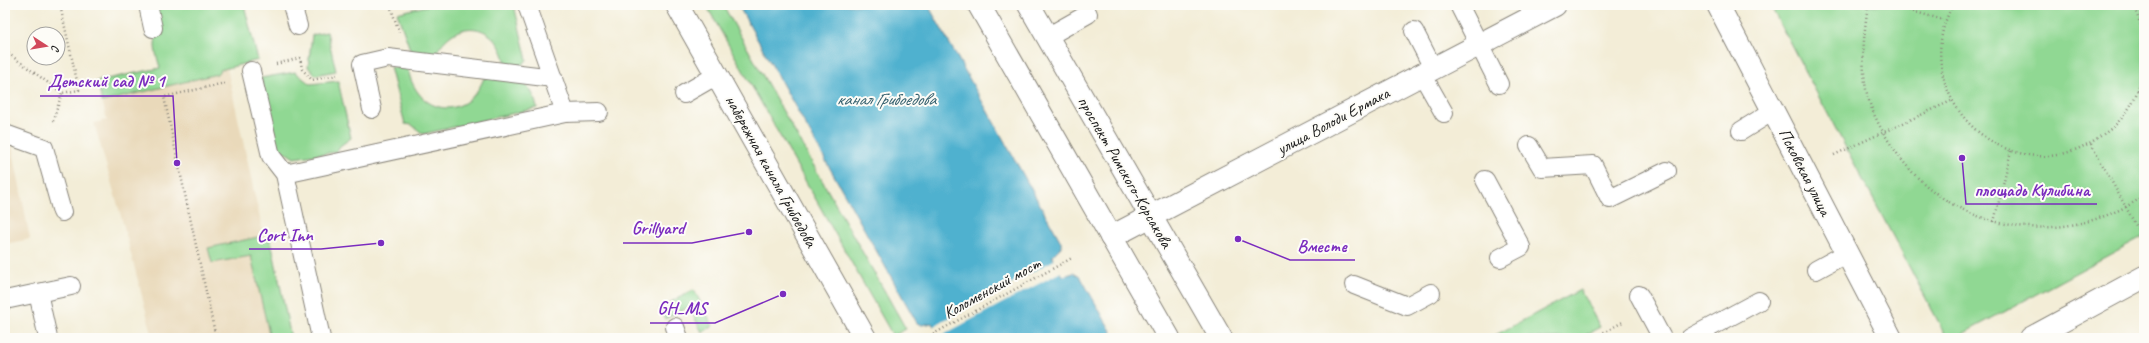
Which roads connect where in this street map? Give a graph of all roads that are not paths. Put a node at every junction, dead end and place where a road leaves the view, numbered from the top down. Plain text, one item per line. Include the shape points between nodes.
1 (148, 5) edge
2 (292, 5) edge
3 (527, 5) edge
4 (677, 5) edge
5 (979, 5) edge
6 (1029, 5) edge
7 (1555, 5) edge
8 (1718, 5) edge
9 (1460, 8) dead end
10 (1088, 14) dead end
11 (298, 26) dead end
12 (153, 28) dead end
13 (1414, 32) dead end
14 (1047, 37) junction
15 (1479, 45) junction
16 (251, 71) road end
17 (1428, 71) junction
18 (717, 75) junction
19 (553, 78) junction
20 (1498, 84) dead end
21 (684, 94) dead end
22 (372, 109) dead end
23 (1773, 111) junction
24 (599, 112) dead end
25 (565, 113) junction
26 (1444, 113) dead end
27 (1741, 131) dead end
28 (5, 134) edge
29 (1529, 146) dead end
30 (1667, 171) dead end
31 (285, 174) junction
32 (1485, 180) dead end
33 (62, 212) dead end
34 (1151, 216) junction
35 (1111, 237) junction
36 (1847, 253) junction
37 (1500, 258) dead end
38 (1816, 270) dead end
39 (2144, 277) edge
40 (1354, 285) dead end
41 (71, 286) dead end
42 (38, 293) junction
43 (1431, 293) dead end
44 (5, 300) edge
45 (1759, 301) dead end
46 (1643, 302) road end
47 (48, 338) edge
48 (321, 338) edge
49 (865, 338) edge
50 (1169, 338) edge
51 (1221, 338) edge
52 (1662, 338) edge
53 (1690, 338) edge
54 (1891, 338) edge
55 (2031, 338) edge

1 - 12 lane
2 - 11 lane
3 - 19 lane
4 - 18 street, набережная канала Грибоедова
5 - 35 street
6 - 14 street, проспект Римского-Корсакова
7 - 15 street, улица Володи Ермака
8 - 23 street, Псковская улица
9 - 15 lane
10 - 14 lane
13 - 17 lane
14 - 34 street, проспект Римского-Корсакова
15 - 17 street, улица Володи Ермака
15 - 20 lane
16 - 31 lane via 271,156
17 - 26 lane
17 - 34 street, улица Володи Ермака
18 - 21 lane
18 - 49 street, набережная канала Грибоедова
19 - 22 lane via 388,58 362,64
19 - 25 lane
23 - 27 lane
23 - 36 street, Псковская улица
24 - 25 lane
25 - 31 lane
28 - 33 lane via 44,148
29 - 30 lane via 1542,168 1593,165 1610,200
31 - 48 lane
32 - 37 lane via 1521,247
34 - 35 street, улица Володи Ермака
34 - 51 street, проспект Римского-Корсакова
35 - 50 street
36 - 38 lane
36 - 54 street, Псковская улица
39 - 55 street
40 - 43 lane via 1408,306
41 - 42 lane
42 - 44 lane
42 - 47 lane
45 - 53 lane
46 - 52 lane

